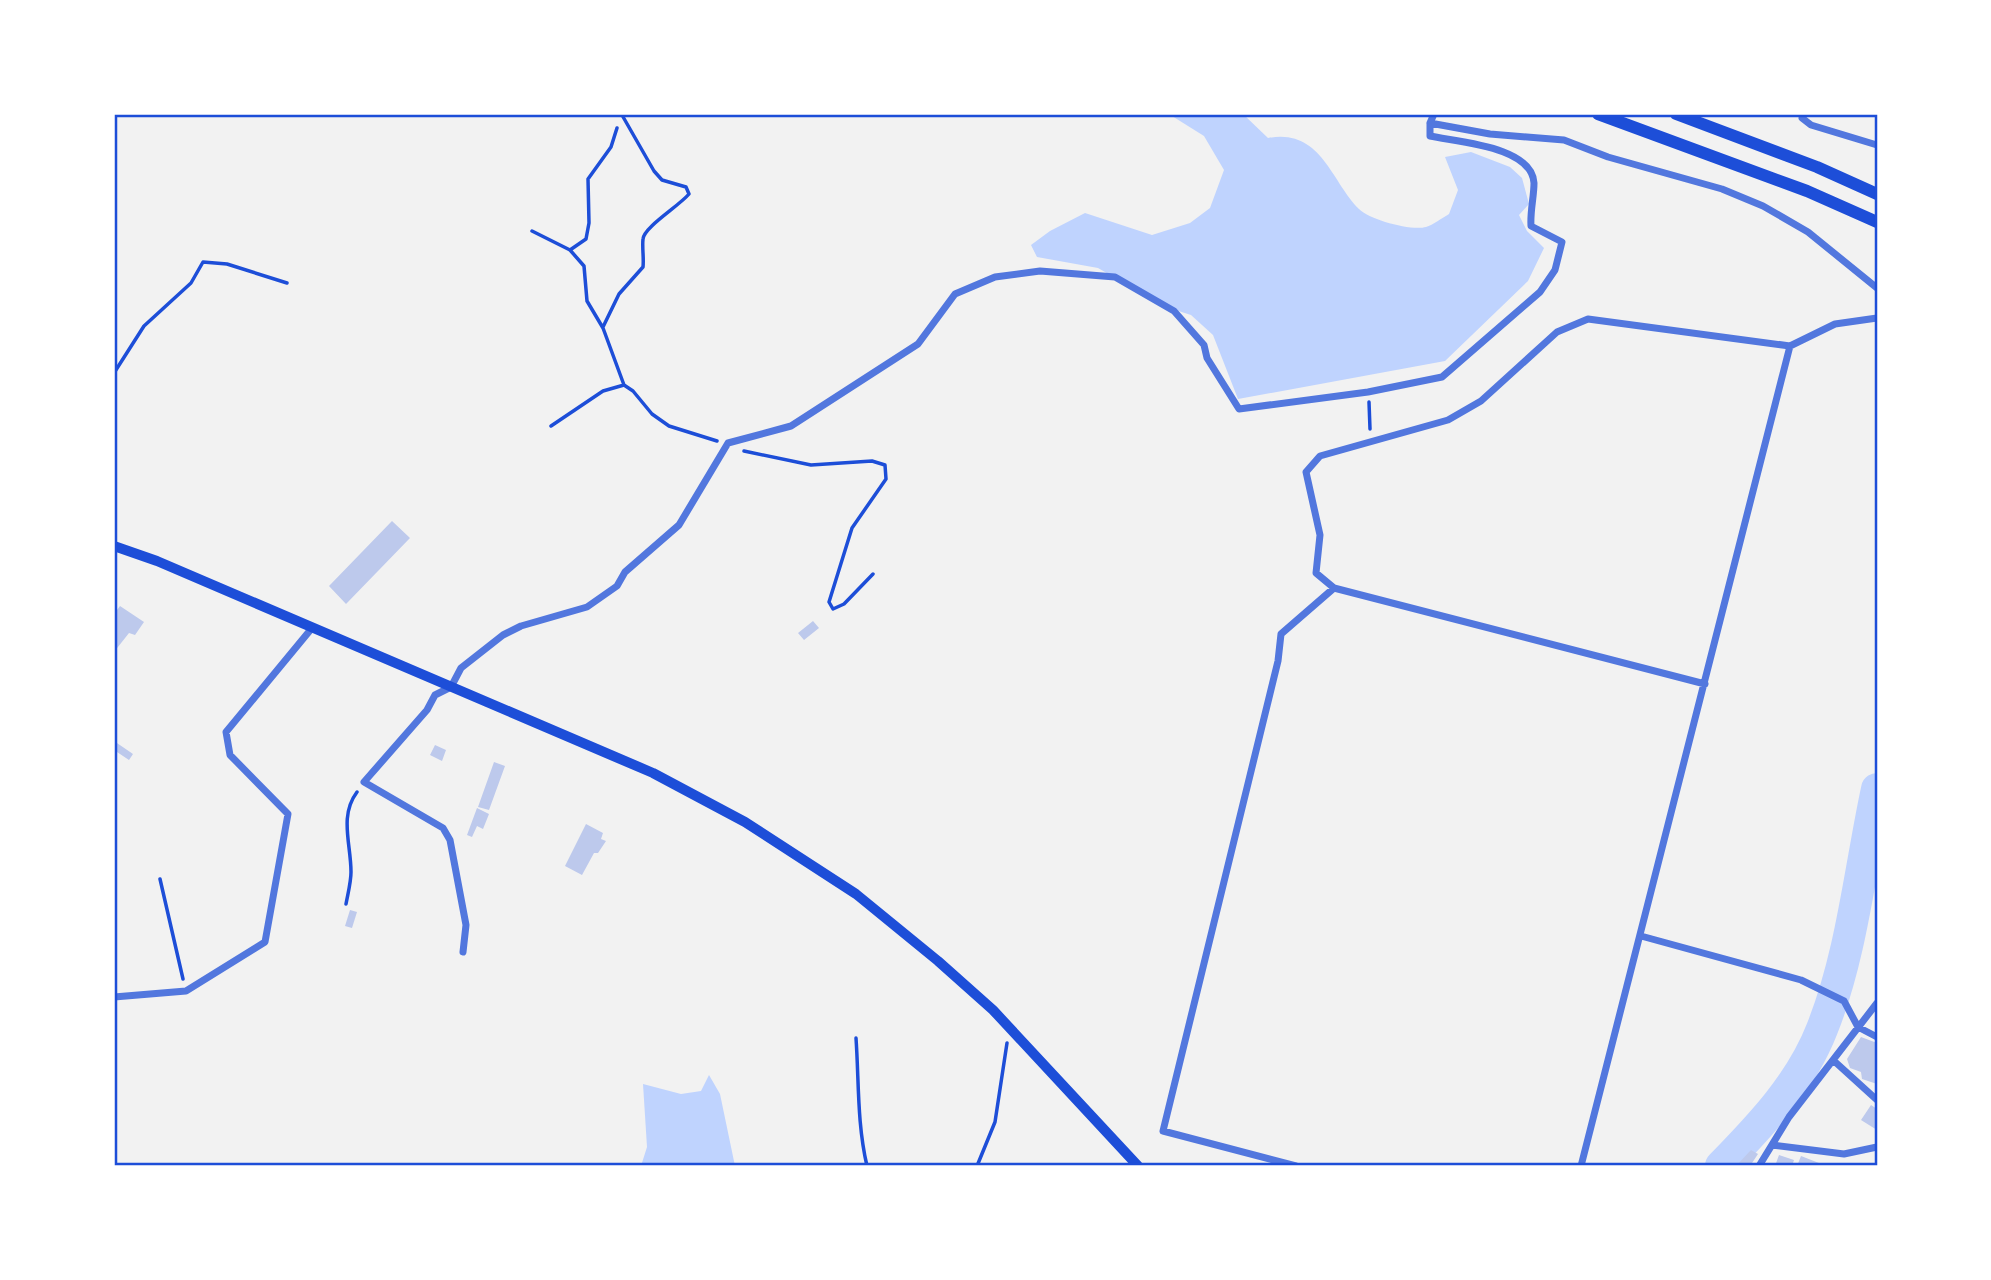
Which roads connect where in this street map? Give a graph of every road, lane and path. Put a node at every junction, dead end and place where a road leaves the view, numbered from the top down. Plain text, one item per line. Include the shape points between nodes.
1 (1434, 114) edge
2 (1598, 114) edge
3 (1676, 114) edge
4 (1804, 114) edge
5 (622, 115) edge
6 (1430, 123) junction
7 (617, 128) dead end
8 (1877, 145) edge
9 (1877, 194) edge
10 (1877, 222) edge
11 (532, 231) dead end
12 (570, 250) junction
13 (287, 283) dead end
14 (1877, 288) edge
15 (1877, 318) edge
16 (603, 328) junction
17 (1790, 346) junction
18 (114, 373) edge
19 (624, 385) junction
20 (1368, 392) junction
21 (551, 426) dead end
22 (1371, 442) junction
23 (729, 443) junction
24 (114, 546) edge
25 (873, 574) dead end
26 (1334, 588) junction
27 (312, 628) junction
28 (1705, 684) junction
29 (451, 687) junction
30 (364, 782) junction
31 (160, 878) dead end
32 (346, 904) dead end
33 (1642, 936) junction
34 (463, 952) dead end
35 (186, 991) junction
36 (114, 997) edge
37 (1877, 1003) edge
38 (1858, 1027) junction
39 (1877, 1037) edge
40 (856, 1038) dead end
41 (1007, 1038) dead end
42 (1833, 1060) junction
43 (1877, 1100) edge
44 (1772, 1145) junction
45 (1877, 1147) edge
46 (867, 1166) edge
47 (977, 1166) edge
48 (1138, 1166) edge
49 (1296, 1166) edge
50 (1581, 1166) edge
51 (1759, 1166) edge

1 - 6 street
2 - 10 highway via 1796,186
3 - 9 highway
4 - 8 street via 1802,118 1811,125
5 - 16 path via 654,171 662,180 687,187 689,194 643,237 643,267 619,294
6 - 14 street via 1564,140 1722,189 1808,232
6 - 20 street via 1430,136 1514,154 1527,166 1534,181 1531,226 1562,242 1562,248 1555,270 1540,292 1442,377
7 - 12 path via 611,147 588,179 586,239
11 - 12 path
12 - 16 path via 584,266 587,301
13 - 18 path via 227,264 203,262 191,283 144,326
15 - 17 street via 1835,324
16 - 19 path
17 - 22 street via 1588,319 1556,332 1480,401 1448,420
17 - 28 street
19 - 21 path via 603,391
19 - 23 path via 669,426
20 - 22 path
20 - 23 street via 1239,409 1203,345 1174,311 1115,277 1041,271 995,277 955,295 918,344 790,426
22 - 26 street via 1320,456 1306,472 1320,535 1316,572
23 - 25 path via 744,451 811,465 872,461 885,465 886,479 852,528 829,602 833,609 845,604
23 - 29 street via 679,525 625,572 617,586 587,607 503,635 461,668
24 - 27 main road
26 - 28 street
26 - 49 street via 1281,634 1163,1131
27 - 29 main road
27 - 35 street via 226,732 230,755 288,814 265,942
28 - 33 street
29 - 30 street via 435,695
29 - 48 main road via 653,773 745,822 856,894 993,1010
30 - 32 path via 349,803 351,874
30 - 34 street via 443,828 450,840 466,925
31 - 35 path
33 - 38 street via 1801,979 1844,1002
33 - 50 street
35 - 36 street
37 - 38 street
38 - 39 street
38 - 42 street
40 - 46 path via 857,1108
41 - 47 path via 995,1122
42 - 43 street
42 - 44 street
44 - 45 street via 1844,1154
44 - 51 street

